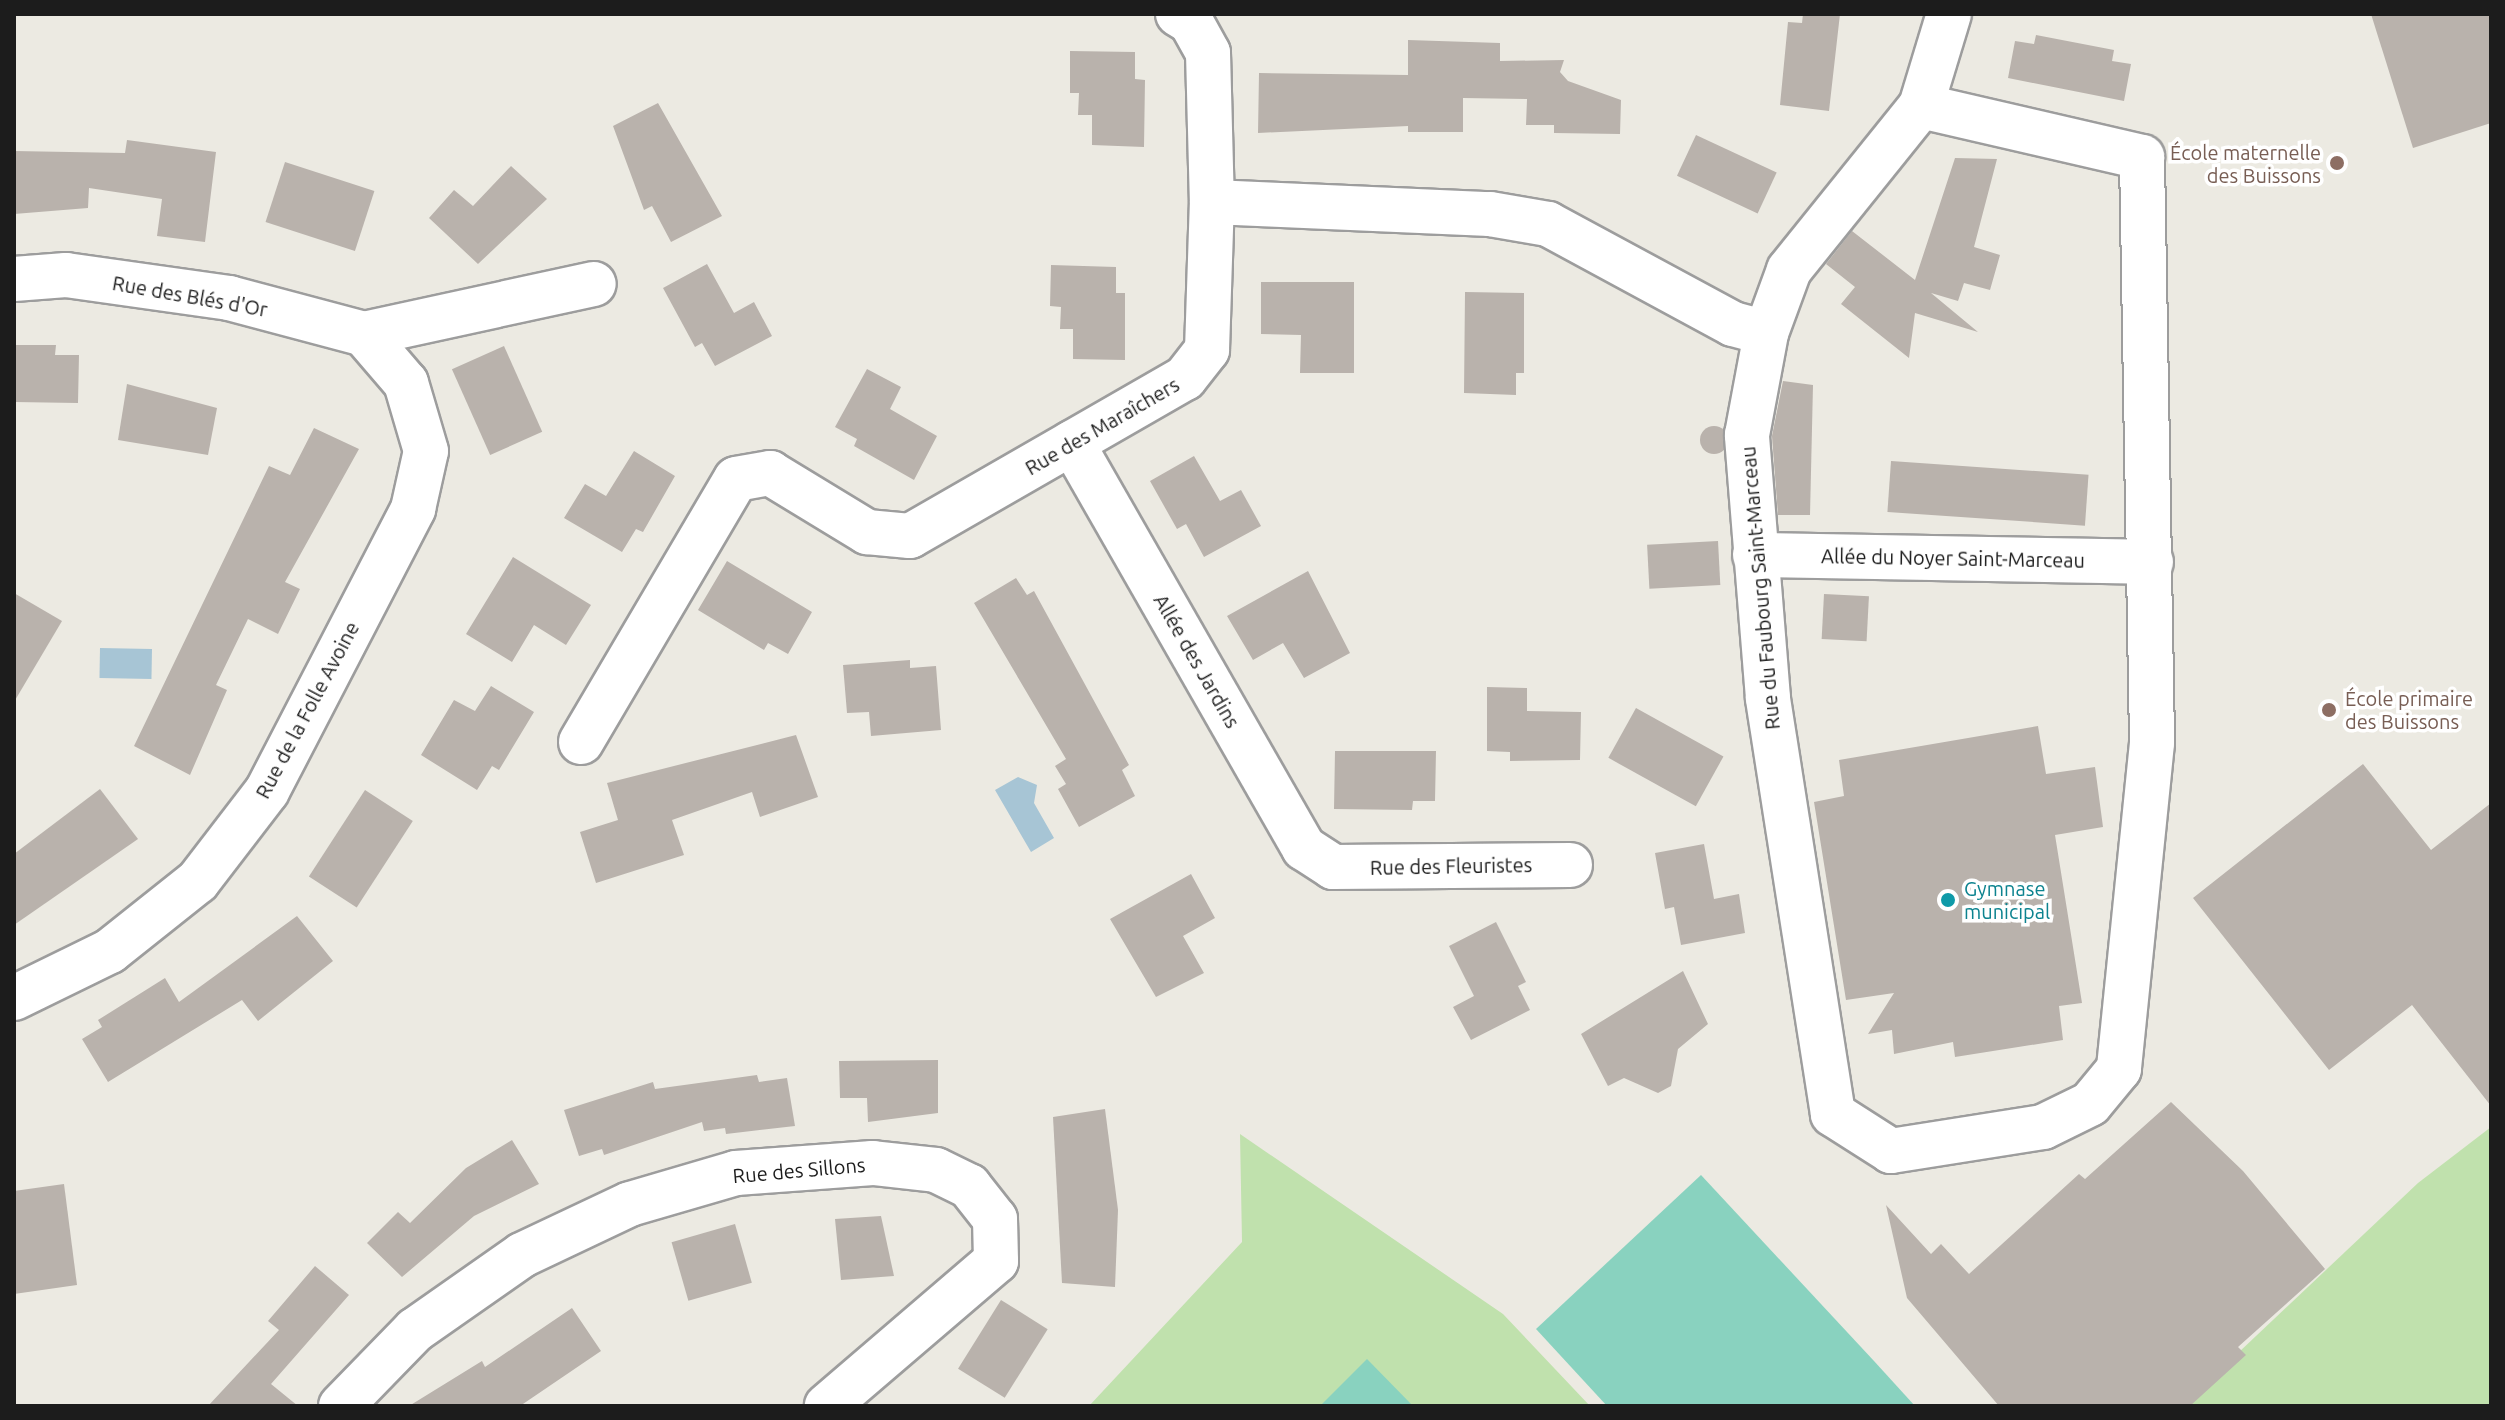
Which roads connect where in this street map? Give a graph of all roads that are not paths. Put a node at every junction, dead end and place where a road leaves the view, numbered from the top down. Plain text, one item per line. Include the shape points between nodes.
1 (1178, 14) edge
2 (1949, 14) edge
3 (1921, 106) junction
4 (1212, 202) junction
5 (14, 279) edge
6 (594, 284) dead end
7 (1766, 333) junction
8 (364, 334) junction
9 (1072, 443) junction
10 (1755, 555) junction
11 (2151, 562) junction
12 (581, 742) dead end
13 (1570, 865) dead end
14 (1333, 867) joint
15 (14, 998) edge
16 (341, 1406) edge
17 (827, 1406) edge

1 - 4 street, Rue des Maraîchers via 1191,22 1208,53
2 - 3 street, Rue du Faubourg Saint-Marceau
3 - 7 street, Rue du Faubourg Saint-Marceau via 1789,270
3 - 11 street, Rue du Faubourg Saint-Marceau via 2142,157
4 - 7 street via 1490,214 1548,224 1733,324
4 - 9 street, Rue des Maraîchers via 1207,350 1185,378
5 - 8 street, Rue des Blés d'Or via 66,275 229,298
6 - 8 street
7 - 10 street, Rue du Faubourg Saint-Marceau via 1747,435
8 - 15 street, Rue de la Folle Avoine via 406,383 426,451 413,509 267,791 198,881 110,951
9 - 12 street, Rue des Maraîchers via 910,536 867,532 770,473 736,479
9 - 14 street, Allée des Jardins via 1304,848
10 - 11 street, Allée du Noyer Saint-Marceau
10 - 11 street, Rue du Faubourg Saint-Marceau via 1808,977 1833,1114 1891,1151 2043,1127 2090,1104 2119,1069 2152,743
13 - 14 street, Rue des Fleuristes
16 - 17 street, Rue des Sillons via 427,1321 522,1255 630,1204 736,1173 873,1163 936,1170 969,1186 995,1219 996,1261

